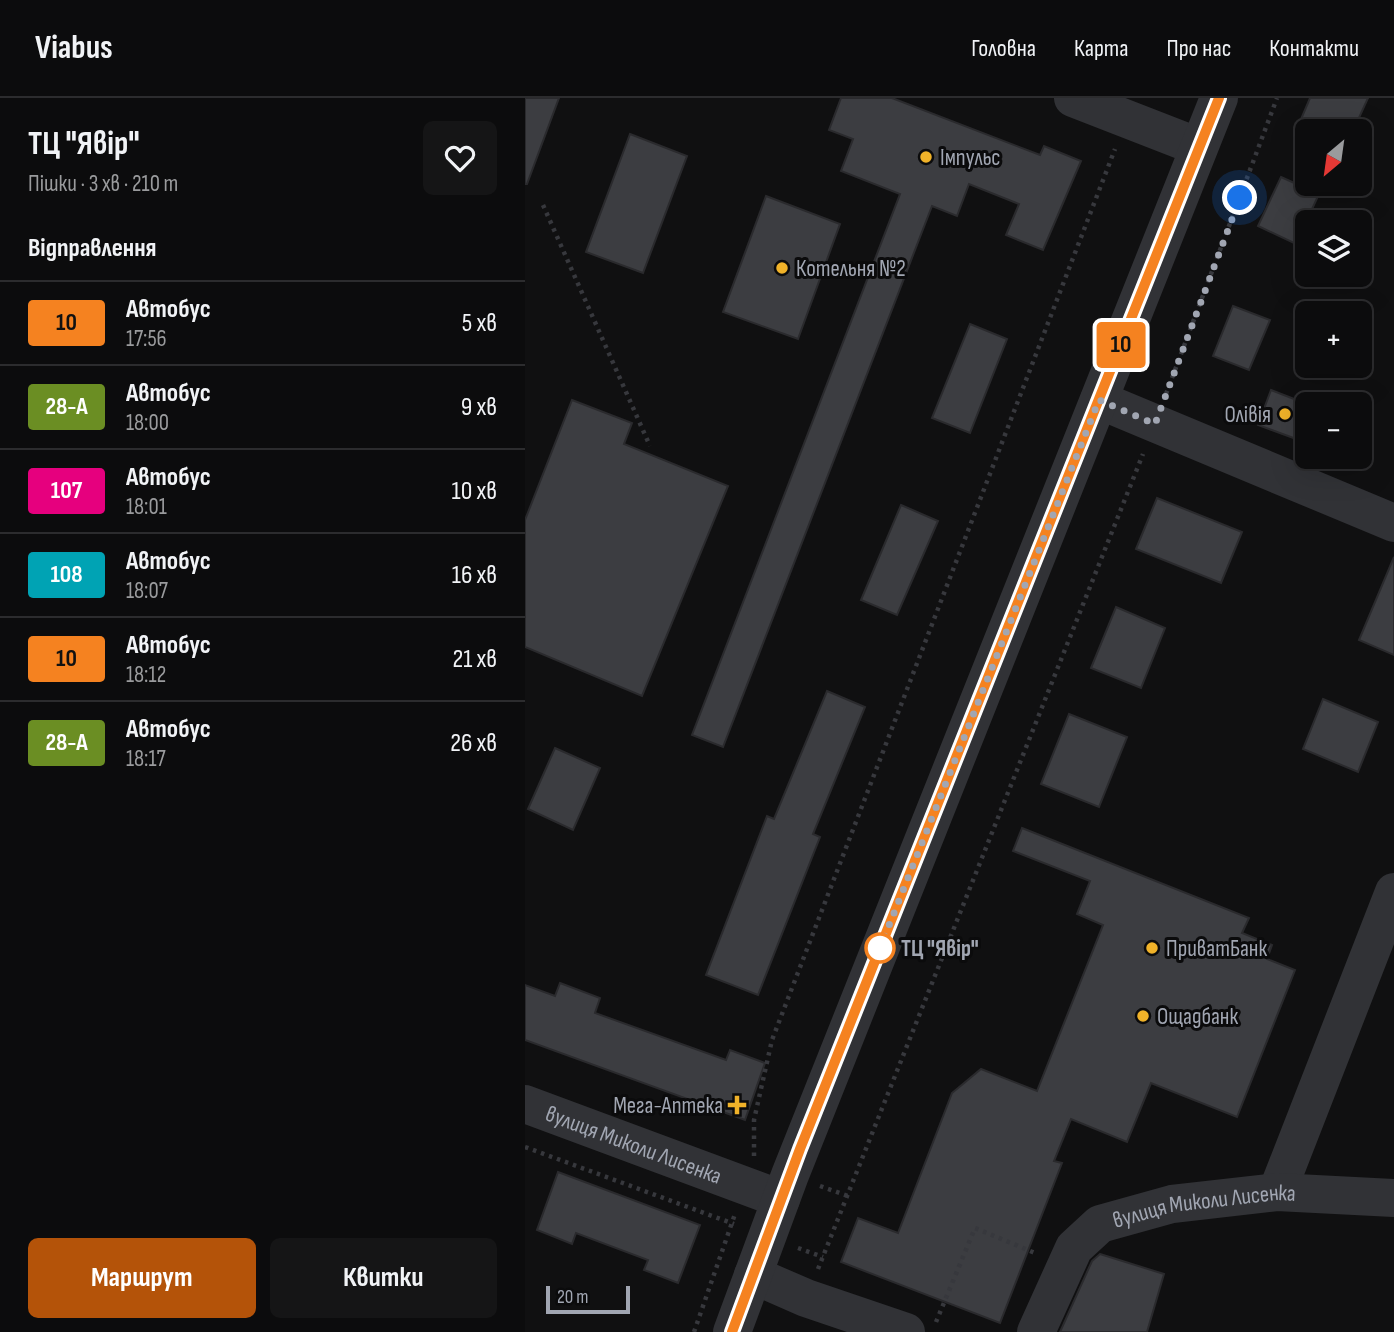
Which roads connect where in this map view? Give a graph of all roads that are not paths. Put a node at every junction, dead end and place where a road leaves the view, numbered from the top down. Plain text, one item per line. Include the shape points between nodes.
1 (1073, 98) edge
2 (1219, 98) edge
3 (1199, 146) junction
4 (1099, 400) junction
5 (1394, 523) edge
6 (1394, 892) edge
7 (525, 1104) edge
8 (1277, 1192) junction
9 (1394, 1198) edge
10 (781, 1199) junction
11 (753, 1275) junction
12 (732, 1332) edge
13 (906, 1332) edge
14 (1037, 1332) edge

1 - 3 street
2 - 3 street
3 - 4 street
4 - 5 street
4 - 10 street
6 - 8 street
7 - 10 street, вулиця Миколи Лисенка
8 - 9 street, вулиця Миколи Лисенка
8 - 14 street, вулиця Миколи Лисенка via 1172,1204 1100,1224 1074,1248
10 - 11 street via 750,1230
11 - 12 street
11 - 13 street

